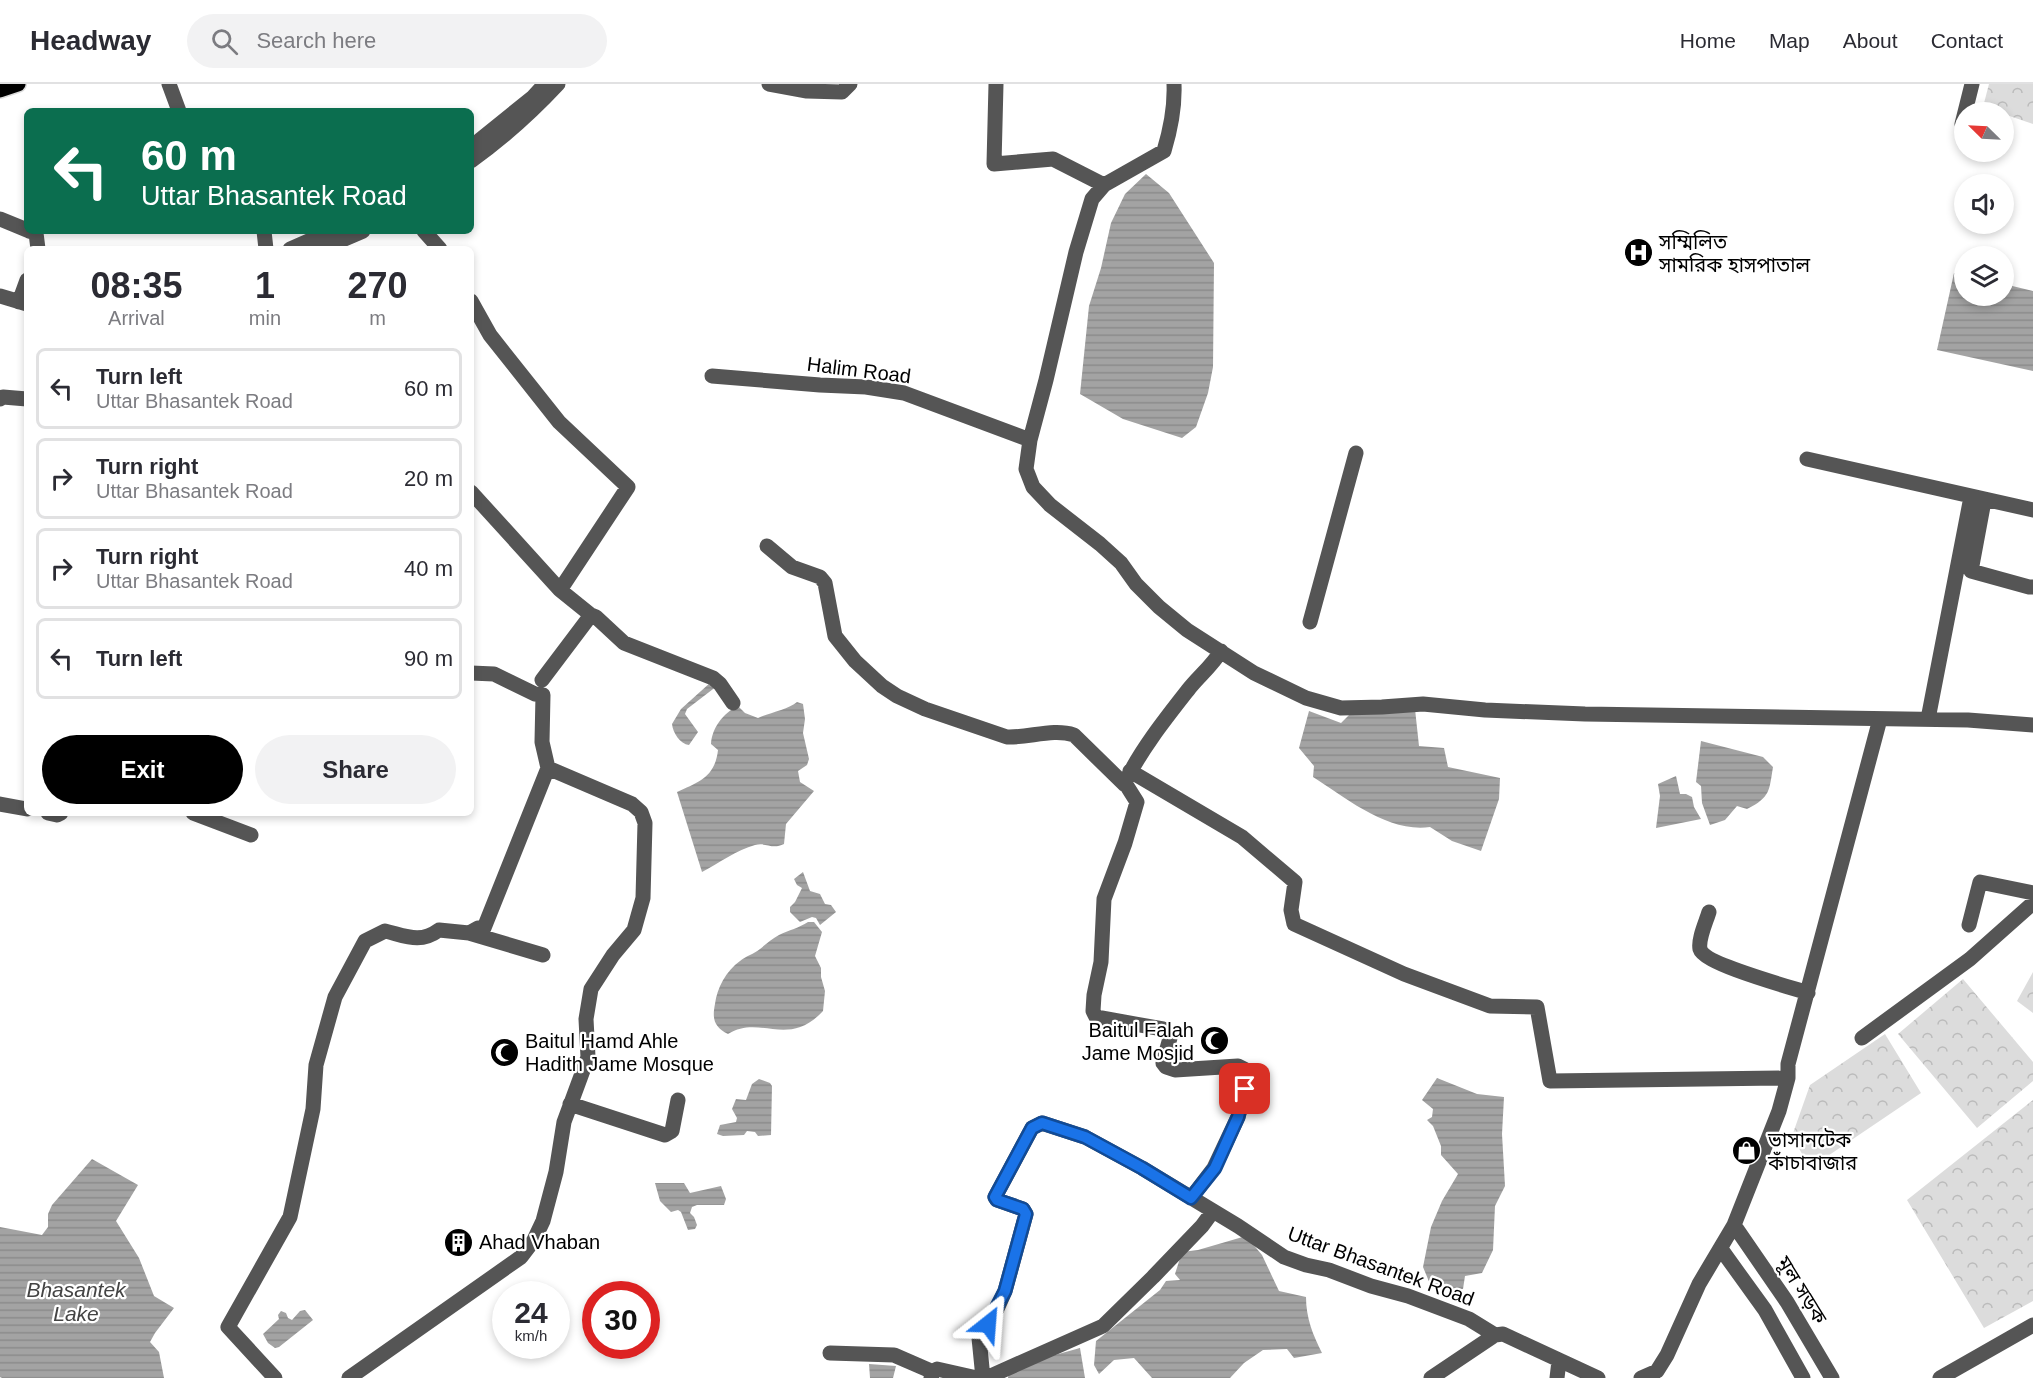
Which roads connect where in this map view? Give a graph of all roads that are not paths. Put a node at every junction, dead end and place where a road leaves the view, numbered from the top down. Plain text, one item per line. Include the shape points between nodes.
1 (18, 84) edge
2 (169, 84) edge
3 (545, 84) edge
4 (558, 84) edge
5 (769, 84) edge
6 (850, 84) edge
7 (996, 84) edge
8 (1174, 84) edge
9 (1971, 84) edge
10 (0, 90) edge
11 (1967, 102) edge
12 (178, 108) edge
13 (474, 145) edge
14 (474, 159) edge
15 (1104, 185) junction
16 (0, 219) edge
17 (24, 229) edge
18 (324, 234) edge
19 (356, 234) edge
20 (427, 234) edge
21 (297, 246) edge
22 (328, 246) edge
23 (437, 246) edge
24 (0, 296) edge
25 (23, 303) edge
26 (474, 306) edge
27 (712, 375) dead end
28 (0, 399) edge
29 (24, 399) edge
30 (1030, 440) junction
31 (1356, 453) dead end
32 (1807, 459) dead end
33 (474, 495) edge
34 (1978, 499) junction
35 (2033, 510) edge
36 (767, 546) dead end
37 (2033, 587) edge
38 (560, 590) junction
39 (591, 615) junction
40 (1310, 622) dead end
41 (1221, 651) junction
42 (474, 673) edge
43 (542, 680) dead end
44 (733, 703) dead end
45 (1880, 718) junction
46 (1928, 719) junction
47 (2033, 725) edge
48 (548, 768) junction
49 (1128, 778) junction
50 (0, 804) edge
51 (24, 808) edge
52 (201, 816) edge
53 (251, 835) dead end
54 (2033, 893) edge
55 (2033, 903) edge
56 (1709, 912) dead end
57 (1969, 925) dead end
58 (469, 933) junction
59 (543, 955) dead end
60 (1808, 993) junction
61 (1862, 1038) dead end
62 (1788, 1077) junction
63 (678, 1100) dead end
64 (570, 1104) junction
65 (1191, 1198) junction
66 (1212, 1211) junction
67 (1734, 1225) junction
68 (1720, 1249) junction
69 (2033, 1324) edge
70 (1495, 1335) junction
71 (830, 1353) dead end
72 (1559, 1361) junction
73 (932, 1375) edge
74 (274, 1378) edge
75 (349, 1378) edge
76 (977, 1378) edge
77 (985, 1378) edge
78 (1431, 1378) edge
79 (1557, 1378) edge
80 (1598, 1378) edge
81 (1641, 1378) edge
82 (1803, 1378) edge
83 (1832, 1378) edge
84 (1940, 1378) edge

1 - 10 main road
2 - 12 street
3 - 13 street
4 - 14 street via 505,137
5 - 6 street via 842,92
7 - 15 street via 994,164 1053,159
8 - 15 street via 1173,122 1164,151
9 - 11 street
15 - 30 street via 1092,199 1085,220
16 - 17 street
18 - 21 street
19 - 22 street
20 - 23 street
24 - 25 street
26 - 38 street via 490,335 559,422 628,487
27 - 30 street, Halim Road via 904,393
28 - 29 street
30 - 41 street via 1026,469 1033,487 1121,563 1159,607
31 - 40 street
32 - 34 street
33 - 38 street
34 - 35 street
34 - 37 street via 1971,571
34 - 46 street
36 - 49 street via 792,567 820,577 825,583 836,636 855,661 897,696 1007,737 1066,732
38 - 39 street
39 - 43 street
39 - 44 street via 624,643 713,678
41 - 45 street via 1283,688 1341,708 1423,704 1586,714
41 - 49 street via 1189,689
42 - 48 street via 494,674 543,695 542,742
45 - 46 street
45 - 60 street
46 - 47 street
48 - 58 street via 484,928
48 - 64 street via 632,804 641,812 645,824 643,898 634,930 591,989 586,1019 588,1057
49 - 62 street via 1242,837 1295,882 1291,910 1294,924 1404,974 1490,1006 1537,1007 1550,1081
49 - 65 street via 1137,801 1104,899 1101,962 1093,1011 1105,1020 1163,1029 1170,1038 1163,1063 1166,1067 1175,1070 1238,1066 1249,1075 1238,1117 1215,1168
50 - 51 street
52 - 53 street
54 - 57 street via 1980,882
55 - 61 street via 1970,959
56 - 60 street via 1699,945 1707,958
58 - 59 street
58 - 74 street via 439,930 418,939 385,931 365,941 335,998 316,1065 313,1109 290,1217 228,1327
60 - 62 street via 1788,1064
62 - 67 street via 1779,1111
63 - 64 street via 672,1131 665,1135
64 - 75 street via 543,1221 521,1257
65 - 66 street, Uttar Bhasantek Road
65 - 77 street, Uttar Bhasantek Road via 1085,1137 1042,1123 1032,1128 995,1197 1026,1214 1005,1291 979,1338
66 - 70 street, Uttar Bhasantek Road via 1284,1257 1408,1296 1469,1319
66 - 77 street via 1154,1277 1103,1326
67 - 68 street
67 - 83 street, মূল সড়ক via 1787,1302
68 - 81 street via 1699,1284 1667,1355 1657,1371
68 - 82 street via 1765,1310
69 - 84 street
70 - 72 street, Uttar Bhasantek Road via 1503,1334
70 - 78 street
71 - 73 street via 894,1355
72 - 79 street
72 - 80 street, Uttar Bhasantek Road
73 - 76 street via 937,1369

